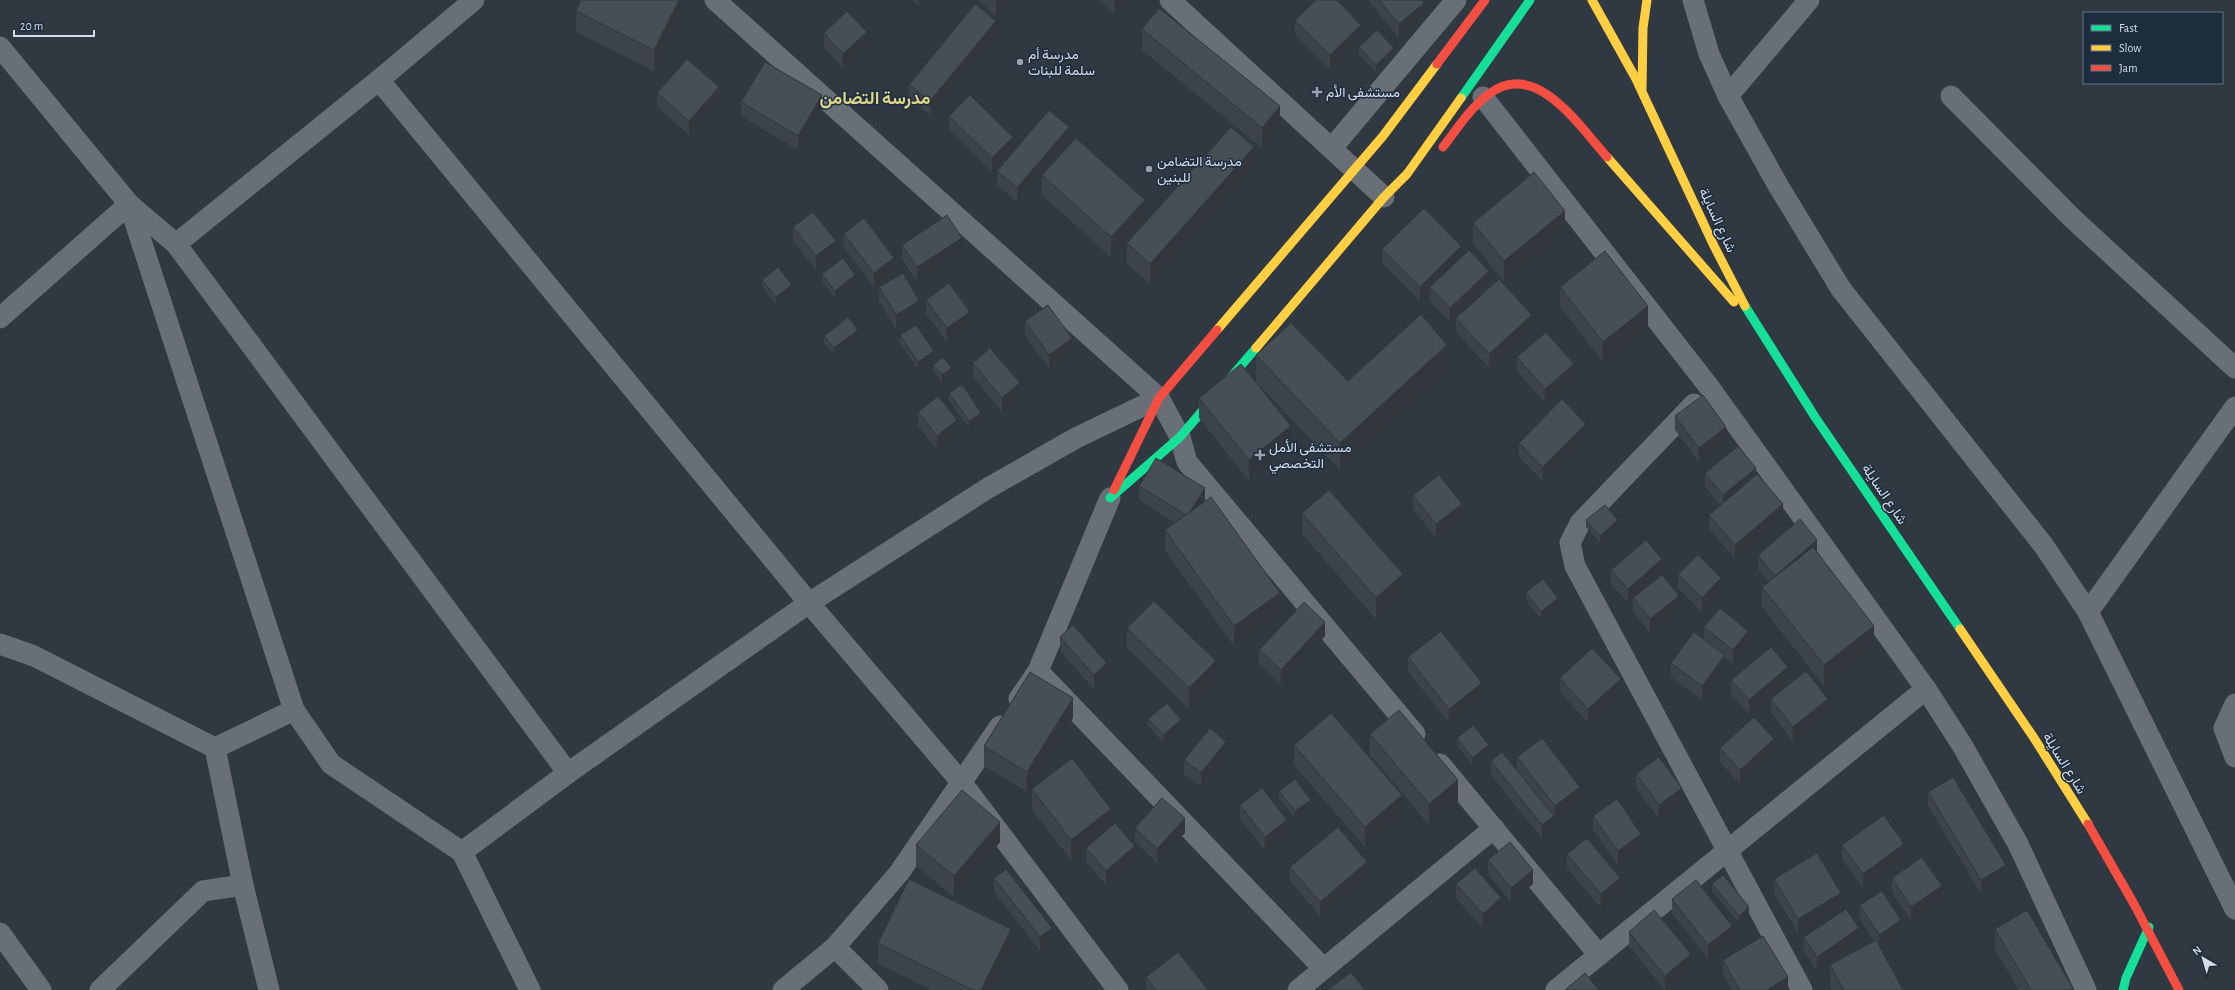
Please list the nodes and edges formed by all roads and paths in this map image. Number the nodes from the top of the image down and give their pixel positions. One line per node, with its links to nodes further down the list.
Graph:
1 (474, 0): 12 (street)
2 (715, 0): 28 (street)
3 (1170, 0): 17 (street)
4 (1456, 0): 17 (street)
5 (1484, 0): 19 (main road)
6 (1530, 0): 21 (main road)
7 (1592, 0): 13 (main road, شارع السايلة)
8 (1647, 0): 13 (main road)
9 (1693, 0): 14 (street)
10 (1809, 0): 14 (street)
11 (0, 47): 22 (street)
12 (379, 80): 23 (street); 32 (street)
13 (1642, 90): 25 (main road, شارع السايلة)
14 (1728, 96): 33 (street)
15 (1951, 96): 26 (street)
16 (1483, 97): 18 (main road); 25 (main road); 27 (street)
17 (1332, 148): 19 (street)
18 (1436, 156)
19 (1355, 169): 21 (street); 28 (main road)
20 (1407, 188): 21 (main road)
21 (1384, 197): 30 (main road)
22 (129, 204): 23 (street); 24 (street); 38 (street)
23 (176, 244): 41 (street)
24 (0, 318)
25 (1760, 333): 48 (main road, شارع السايلة)
26 (2235, 368)
27 (1710, 388): 36 (street); 45 (street)
28 (1159, 398): 30 (street); 31 (main road); 32 (street)
29 (2235, 407): 33 (street)
30 (1180, 437): 31 (main road); 43 (street)
31 (1110, 498): 35 (street)
32 (809, 604): 41 (street); 42 (street)
33 (2088, 612): 47 (street)
34 (0, 644): 39 (street)
35 (1038, 671): 42 (street); 52 (street)
36 (1926, 689): 45 (street); 63 (street)
37 (2235, 704): 40 (street)
38 (294, 710): 39 (street); 44 (street)
39 (214, 748): 46 (street)
40 (2235, 758)
41 (568, 773): 44 (street)
42 (962, 783): 50 (street); 59 (street)
43 (1494, 828): 51 (street); 52 (street)
44 (462, 852): 56 (street)
45 (1727, 852): 51 (street); 62 (street)
46 (243, 885): 54 (street); 55 (street)
47 (2235, 910)
48 (2148, 927): 64 (main road); 65 (main road, شارع السايلة)
49 (0, 933): 53 (street)
50 (835, 947): 57 (street); 58 (street)
51 (1599, 955): 61 (street)
52 (1323, 968): 60 (street)
53 (41, 990)
54 (100, 990)
55 (269, 990)
56 (530, 990)
57 (783, 990)
58 (878, 990)
59 (1118, 990)
60 (1298, 990)
61 (1556, 990)
62 (1802, 990)
63 (2086, 990)
64 (2123, 990)
65 (2179, 990)

